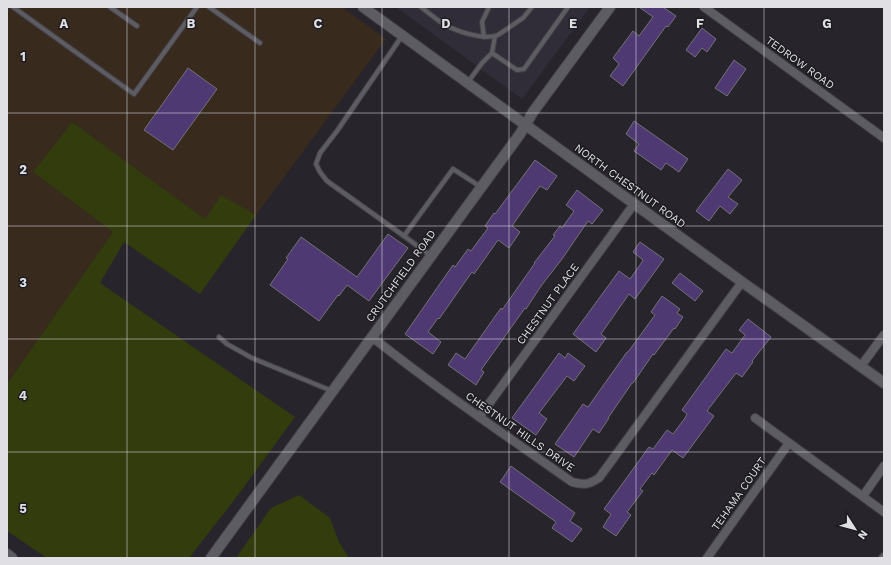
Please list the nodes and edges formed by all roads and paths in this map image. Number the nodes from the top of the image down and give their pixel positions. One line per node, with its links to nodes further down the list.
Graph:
1 (13, 7): 3 (lane)
2 (110, 7): 12 (lane)
3 (197, 7)
4 (209, 7): 16 (lane)
5 (362, 7): 13 (street, NORTH CHESTNUT ROAD)
6 (421, 7): 15 (lane)
7 (489, 7): 15 (lane)
8 (532, 7): 14 (lane)
9 (568, 7): 17 (lane)
10 (610, 7): 19 (street, CRUTCHFIELD ROAD)
11 (704, 7): 20 (street, TEDROW ROAD)
12 (137, 26)
13 (402, 36): 18 (street, NORTH CHESTNUT ROAD); 23 (lane)
14 (495, 36): 15 (lane); 17 (lane)
15 (484, 37)
16 (260, 43)
17 (492, 53): 18 (lane)
18 (467, 83): 19 (street, NORTH CHESTNUT ROAD)
19 (525, 124): 21 (street, CRUTCHFIELD ROAD); 22 (street, NORTH CHESTNUT ROAD)
20 (884, 138)
21 (481, 188): 23 (lane); 24 (street, CRUTCHFIELD ROAD)
22 (634, 204): 25 (street, NORTH CHESTNUT ROAD); 32 (street, CHESTNUT PLACE)
23 (404, 236): 24 (lane)
24 (431, 256): 28 (street, CRUTCHFIELD ROAD)
25 (742, 282): 29 (street, NORTH CHESTNUT ROAD); 32 (street, CHESTNUT HILLS DRIVE)
26 (884, 335): 29 (street)
27 (219, 337): 31 (lane)
28 (372, 337): 31 (street, CRUTCHFIELD ROAD); 32 (street, CHESTNUT HILLS DRIVE)
29 (861, 366): 30 (street, NORTH CHESTNUT ROAD)
30 (884, 383)
31 (332, 391): 40 (street, CRUTCHFIELD ROAD)
32 (479, 417)
33 (755, 418): 34 (street)
34 (789, 443): 36 (street); 41 (street, TEHAMA COURT)
35 (884, 466): 36 (street)
36 (862, 496): 37 (street)
37 (884, 512)
38 (7, 554): 39 (street)
39 (12, 558)
40 (211, 558)
41 (707, 558)

